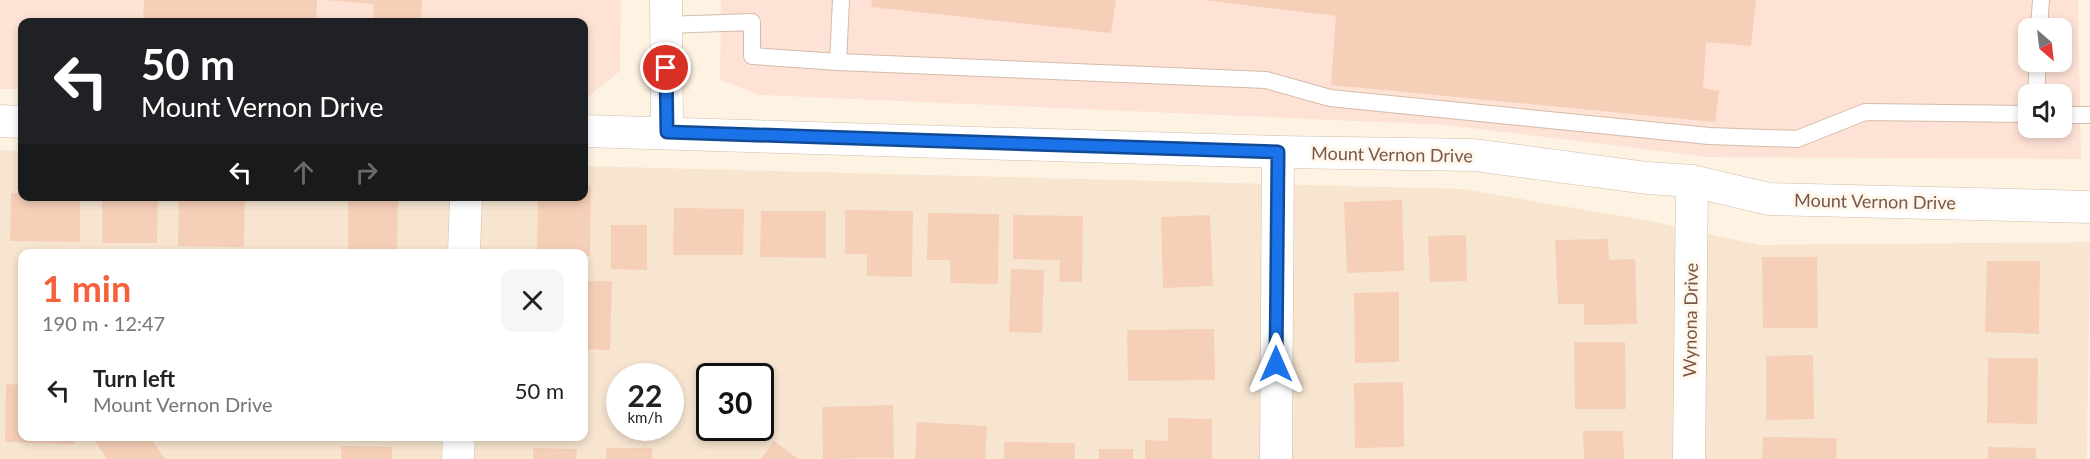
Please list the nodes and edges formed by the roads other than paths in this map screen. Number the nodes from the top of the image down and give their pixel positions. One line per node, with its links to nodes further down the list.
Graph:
1 (841, 0): 5 (lane)
2 (2041, 0): 4 (lane)
3 (665, 12): 5 (lane); 12 (street)
4 (2040, 18)
5 (838, 62): 6 (lane)
6 (2018, 114)
7 (2072, 115): 8 (lane)
8 (2090, 115)
9 (0, 122): 10 (street)
10 (18, 122)
11 (588, 131): 12 (street, Mount Vernon Drive)
12 (667, 132): 13 (street, Mount Vernon Drive)
13 (1278, 152): 14 (street, Mount Vernon Drive); 20 (street)
14 (1692, 181): 16 (street, Mount Vernon Drive); 21 (street, Wynona Drive)
15 (466, 201): 17 (street)
16 (2090, 207)
17 (464, 249)
18 (459, 441): 19 (street)
19 (458, 459)
20 (1276, 459)
21 (1689, 459)

